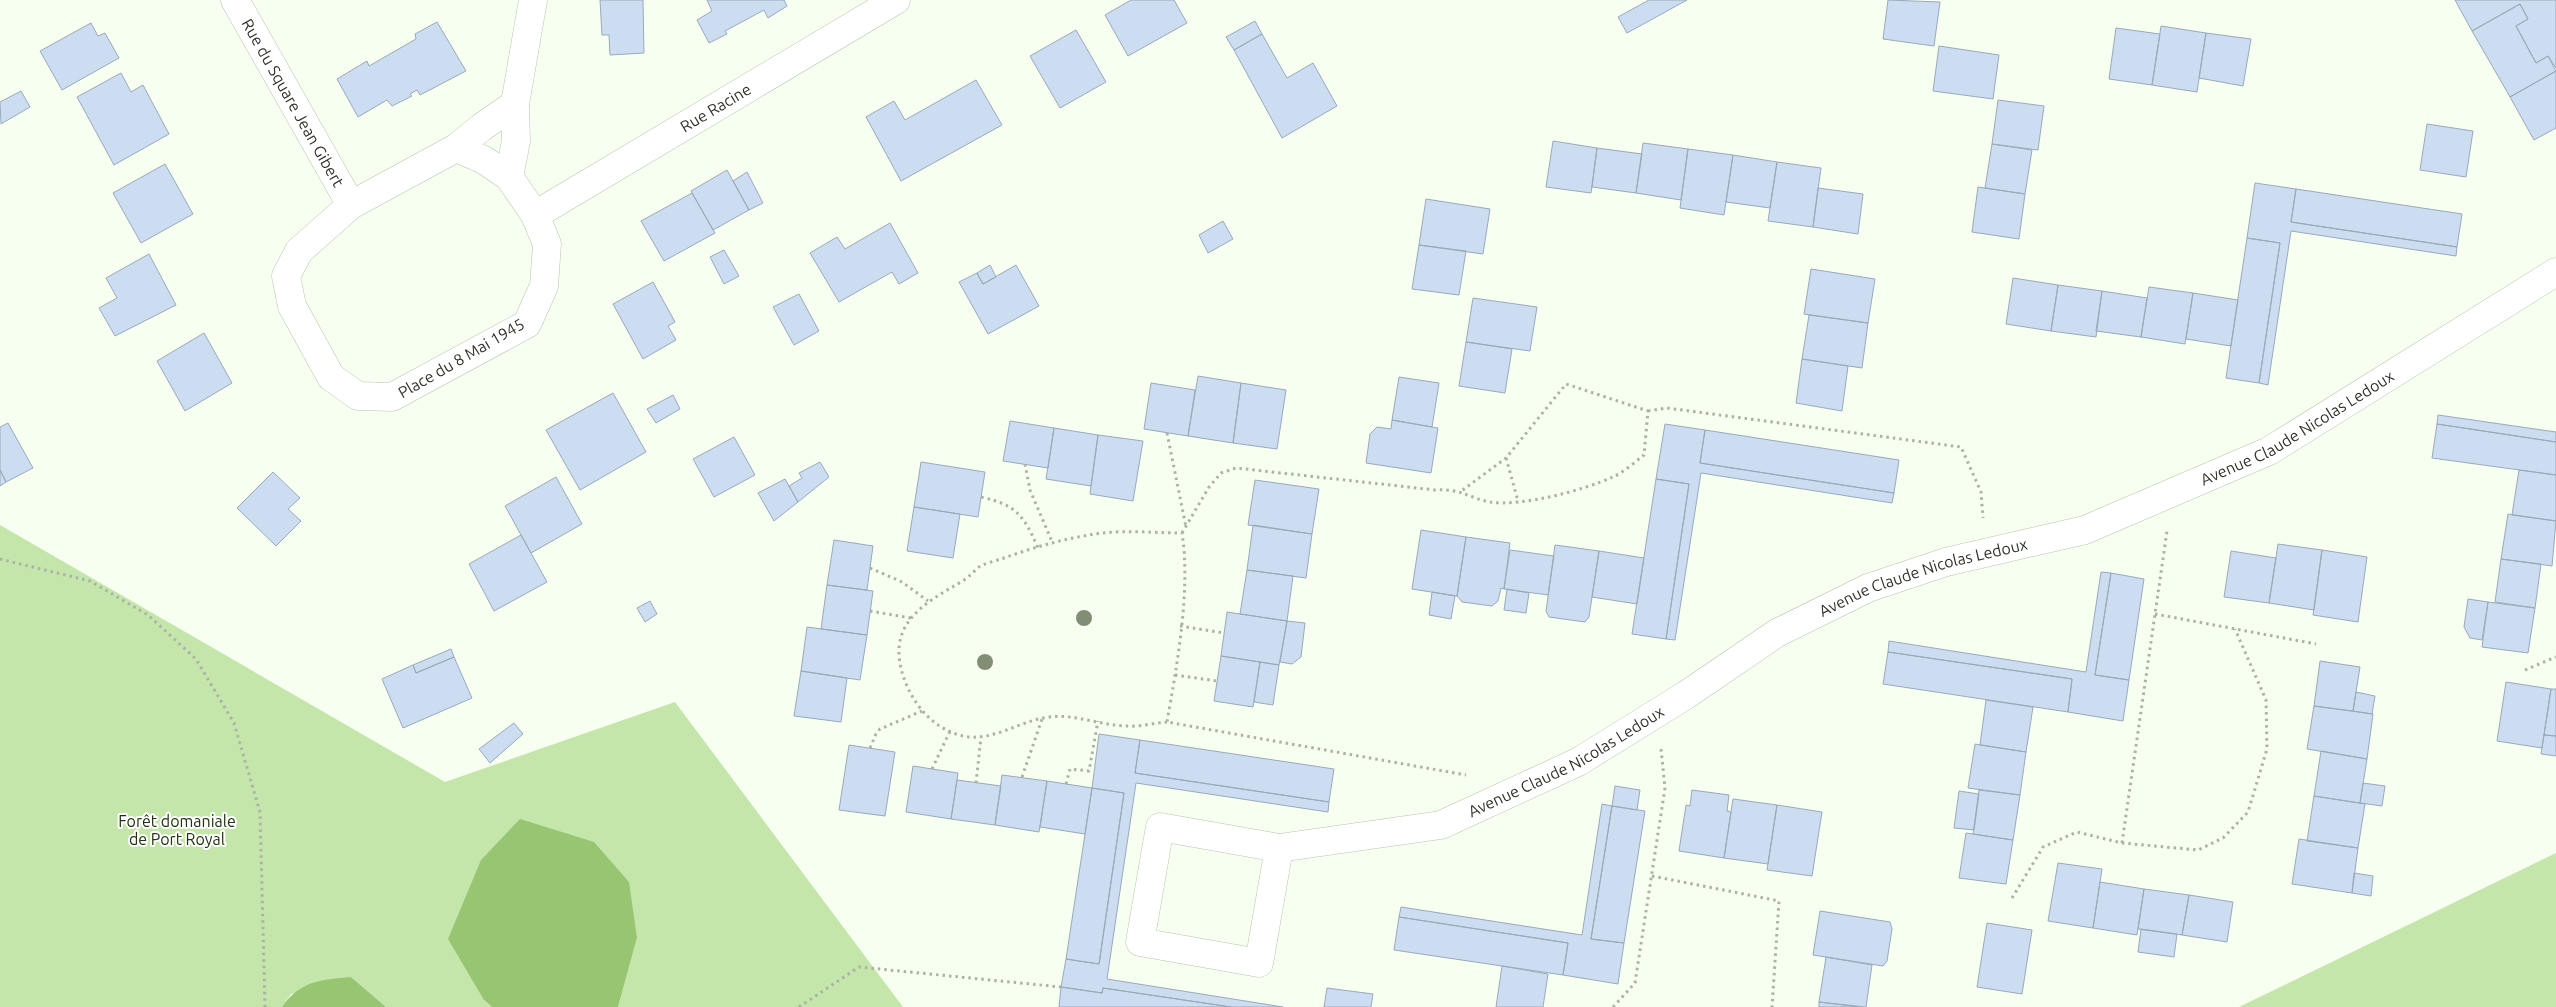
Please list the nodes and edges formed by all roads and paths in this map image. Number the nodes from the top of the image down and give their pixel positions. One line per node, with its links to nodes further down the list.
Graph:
1 (235, 0): 7 (street, Rue du Square Jean Gibert)
2 (533, 0): 4 (street)
3 (896, 0): 8 (street, Rue Racine)
4 (515, 104): 5 (street); 6 (street)
5 (456, 148): 6 (street, Place du 8 Mai 1945); 7 (street, Place du 8 Mai 1945)
6 (509, 177): 8 (street, Place du 8 Mai 1945)
7 (351, 206): 8 (street, Place du 8 Mai 1945)
8 (535, 215)
9 (2556, 272): 15 (street, Avenue Claude Nicolas Ledoux)
10 (1648, 411): 12 (path); 17 (path); 22 (path)
11 (1167, 433): 18 (path)
12 (1506, 458): 14 (path); 17 (path)
13 (1025, 464): 20 (path)
14 (1460, 492): 17 (path); 18 (path)
15 (2172, 493): 22 (street, Avenue Claude Nicolas Ledoux); 27 (path)
16 (981, 496): 21 (path)
17 (1518, 501)
18 (1186, 528): 19 (path)
19 (1182, 533): 20 (path); 29 (path)
20 (1053, 544): 21 (path)
21 (1038, 548): 25 (path)
22 (1986, 553): 38 (street, Avenue Claude Nicolas Ledoux)
23 (0, 559): 55 (path)
24 (870, 568): 25 (path)
25 (928, 601): 28 (path)
26 (870, 611): 28 (path)
27 (2155, 614): 30 (path); 50 (path)
28 (911, 618): 37 (path)
29 (1180, 626): 31 (path); 35 (path)
30 (2235, 629): 32 (path); 50 (path)
31 (1224, 634)
32 (2316, 644)
33 (2556, 657): 34 (path)
34 (2525, 670)
35 (1175, 675): 36 (path); 41 (path)
36 (1217, 681)
37 (922, 711): 42 (path); 44 (path)
38 (1657, 713): 51 (street, Avenue Claude Nicolas Ledoux); 52 (path)
39 (1042, 718): 40 (path); 43 (path); 47 (path)
40 (1098, 721): 41 (path); 49 (path)
41 (1167, 722): 46 (path)
42 (950, 731): 43 (path); 45 (path)
43 (981, 737): 48 (path)
44 (870, 748)
45 (932, 769)
46 (1468, 776)
47 (1022, 778)
48 (976, 782)
49 (1066, 784)
50 (2122, 843): 53 (path)
51 (1279, 848): 51 (street, Avenue Claude Nicolas Ledoux)
52 (1652, 876): 57 (path); 58 (path)
53 (2012, 898)
54 (1062, 987): 56 (path)
55 (265, 1007)
56 (799, 1007)
57 (1613, 1007)
58 (1772, 1007)

